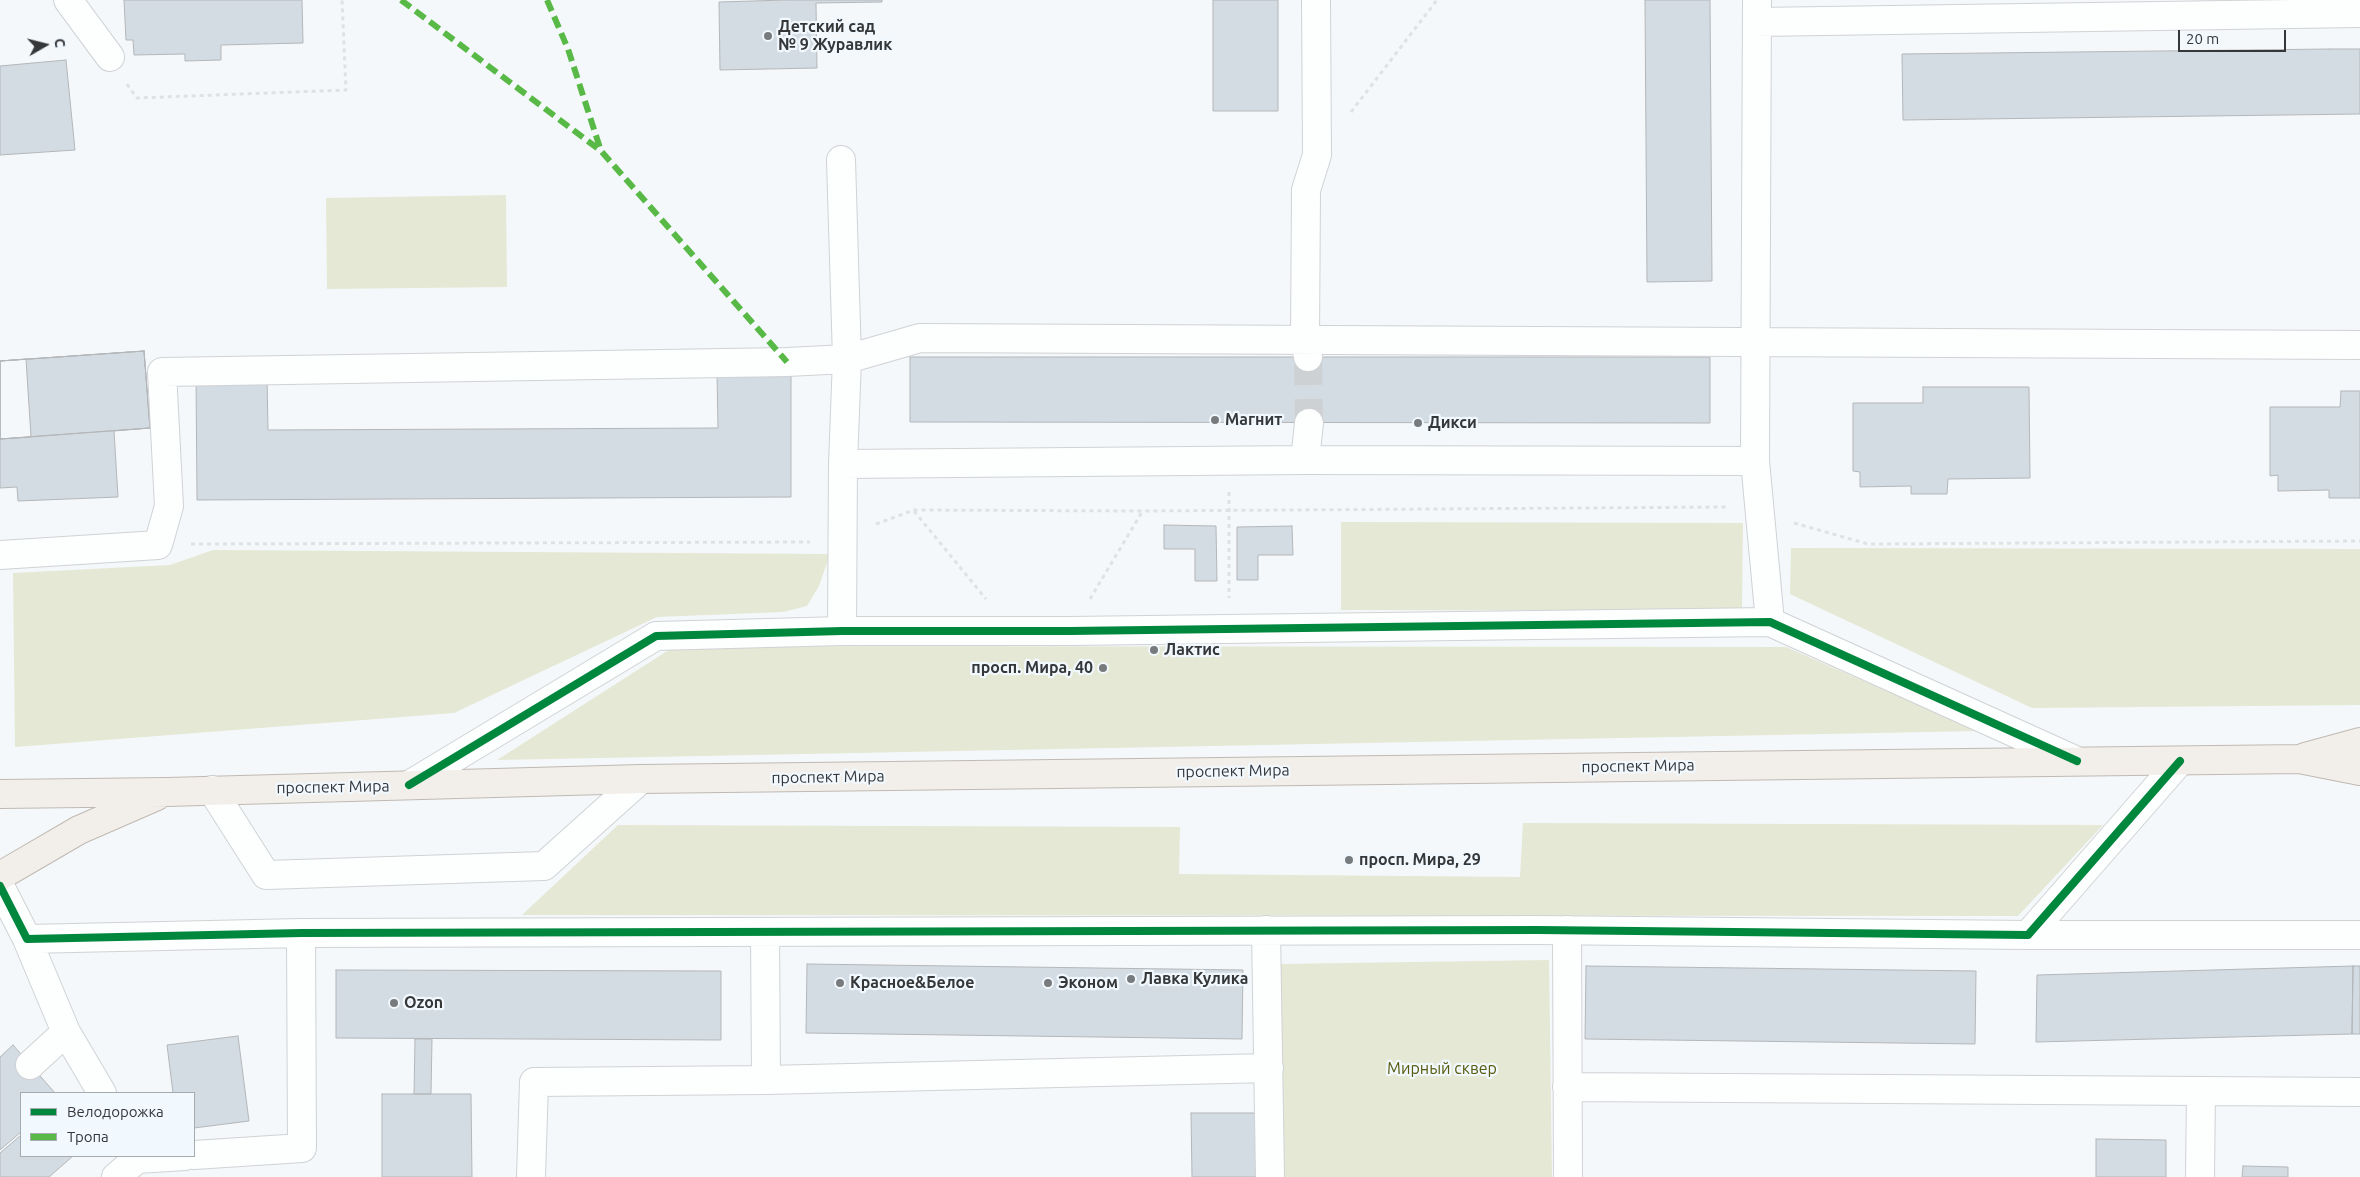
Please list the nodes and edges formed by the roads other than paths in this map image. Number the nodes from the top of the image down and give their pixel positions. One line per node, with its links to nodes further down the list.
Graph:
1 (68, 0): 5 (street)
2 (1316, 0): 9 (street)
3 (1757, 11): 4 (street); 7 (street)
4 (2360, 13)
5 (110, 58)
6 (841, 160): 10 (street)
7 (1755, 340): 8 (street); 9 (street); 13 (street)
8 (2360, 345)
9 (1307, 348): 10 (street)
10 (847, 360): 14 (street); 15 (street)
11 (1309, 422): 12 (street)
12 (1305, 460): 13 (street); 14 (street)
13 (1755, 461): 16 (street)
14 (843, 464): 17 (street)
15 (0, 555)
16 (1770, 622): 17 (street); 20 (street)
17 (842, 631): 24 (street)
18 (2360, 742): 19 (main road, проспект Мира)
19 (2299, 759): 21 (main road, проспект Мира); 22 (main road, проспект Мира)
20 (2077, 761): 21 (main road, проспект Мира); 23 (main road, проспект Мира)
21 (2180, 761): 34 (street)
22 (2360, 770)
23 (641, 779): 24 (main road, проспект Мира); 25 (street)
24 (409, 785): 25 (main road, проспект Мира)
25 (212, 790): 26 (main road, проспект Мира)
26 (167, 792): 27 (main road, проспект Мира); 28 (main road, проспект Мира)
27 (0, 794)
28 (0, 876)
29 (0, 886): 36 (street)
30 (1266, 930): 31 (street); 32 (street); 39 (street)
31 (1567, 930): 34 (street); 41 (street)
32 (765, 932): 33 (street); 40 (street)
33 (301, 933): 36 (street); 45 (street)
34 (2028, 935): 35 (street)
35 (2360, 935)
36 (27, 940): 37 (street)
37 (66, 1032): 38 (street); 42 (street)
38 (30, 1065)
39 (1269, 1068): 40 (street); 49 (street)
40 (766, 1080): 48 (street)
41 (1567, 1087): 43 (street); 50 (street)
42 (101, 1092)
43 (2201, 1092): 44 (street); 51 (street)
44 (2360, 1092)
45 (195, 1155)
46 (136, 1157): 47 (street)
47 (116, 1177)
48 (531, 1177)
49 (1270, 1177)
50 (1568, 1177)
51 (2200, 1177)

